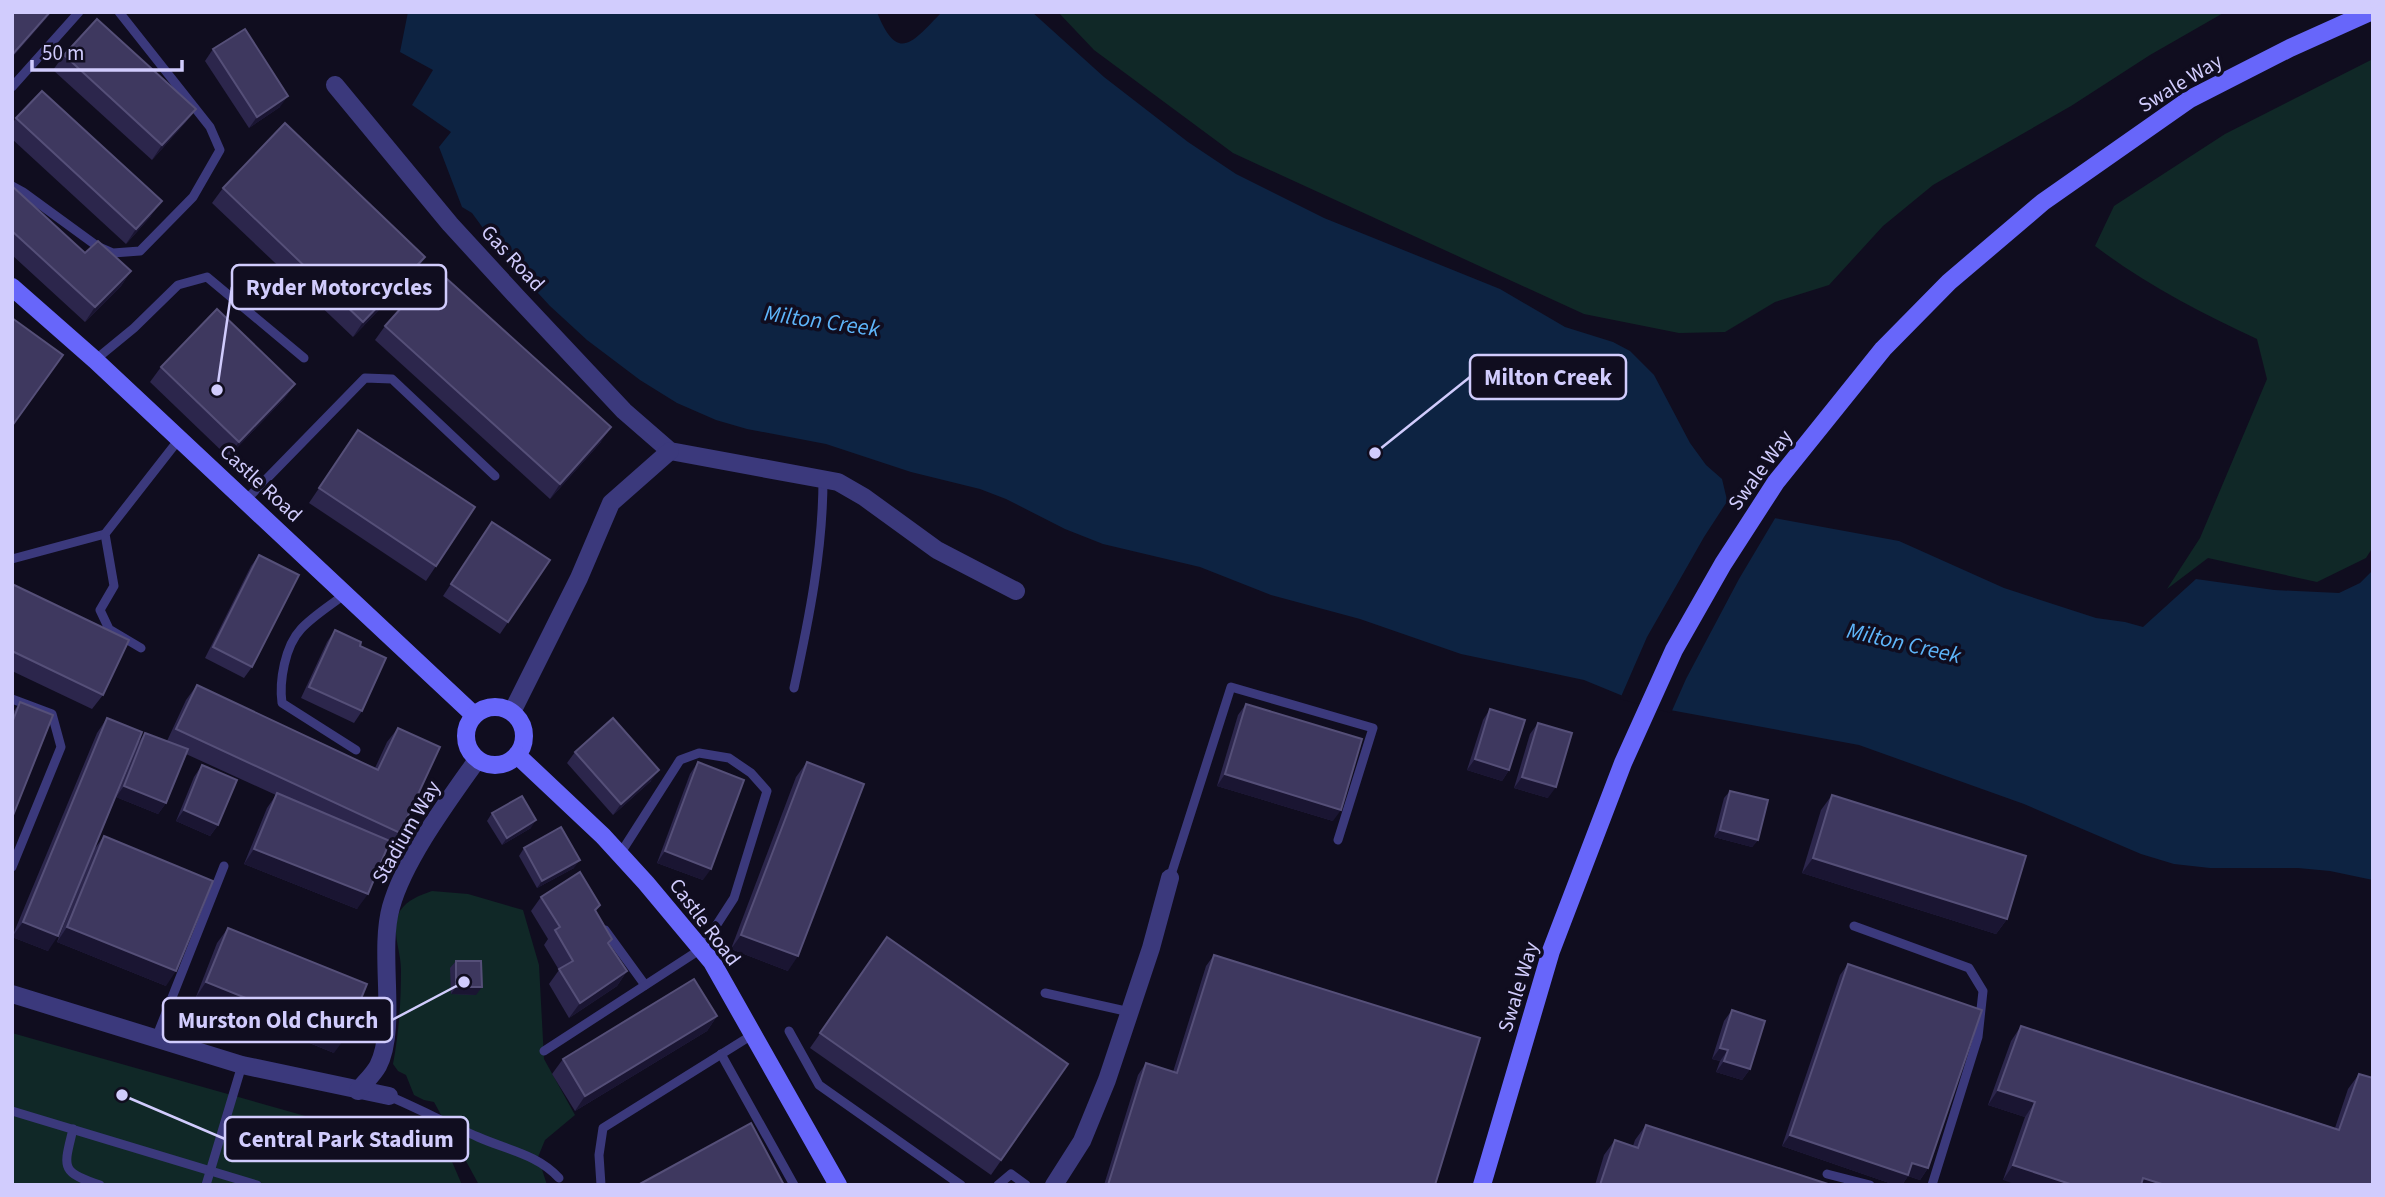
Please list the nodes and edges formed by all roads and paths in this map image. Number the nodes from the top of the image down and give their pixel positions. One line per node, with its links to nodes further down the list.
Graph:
1 (79, 12): 5 (lane)
2 (119, 12): 6 (lane)
3 (2370, 12): 62 (main road, Swale Way)
4 (335, 85): 11 (street, Gas Road)
5 (12, 87)
6 (12, 187)
7 (12, 287): 9 (main road, Castle Road)
8 (304, 358): 9 (lane)
9 (95, 360): 10 (main road, Castle Road)
10 (180, 438): 14 (main road, Castle Road); 15 (lane)
11 (670, 451): 13 (street); 22 (street)
12 (495, 476): 14 (lane)
13 (823, 480): 17 (street); 20 (lane)
14 (246, 500): 18 (main road, Castle Road)
15 (105, 534): 16 (lane); 19 (lane)
16 (12, 559)
17 (1016, 591)
18 (345, 594): 23 (main road, Castle Road); 24 (lane)
19 (141, 648)
20 (794, 688)
21 (12, 699): 30 (lane)
22 (512, 712): 23 (main road); 25 (main road)
23 (474, 715): 26 (main road)
24 (356, 750)
25 (517, 755): 26 (main road); 28 (main road, Castle Road)
26 (477, 760): 45 (street, Stadium Way)
27 (1338, 840): 31 (lane)
28 (620, 854): 34 (main road, Castle Road); 34 (lane)
29 (224, 866): 41 (lane)
30 (12, 867)
31 (1170, 878): 38 (street)
32 (598, 920): 35 (lane)
33 (1854, 926): 64 (lane)
34 (701, 949): 35 (lane); 40 (main road, Castle Road)
35 (645, 985): 42 (lane)
36 (1045, 993): 38 (lane)
37 (12, 994): 41 (street)
38 (1130, 1012): 61 (street)
39 (789, 1031): 58 (lane)
40 (752, 1035): 43 (lane); 57 (main road, Castle Road)
41 (156, 1038): 44 (street)
42 (544, 1051)
43 (721, 1054): 55 (lane); 56 (lane)
44 (242, 1065): 45 (street); 49 (lane)
45 (358, 1091): 46 (street)
46 (389, 1096): 51 (lane)
47 (12, 1111): 48 (lane)
48 (73, 1129): 49 (lane); 52 (lane)
49 (210, 1171): 53 (lane); 54 (lane)
50 (1828, 1174): 63 (lane)
51 (559, 1178)
52 (100, 1185)
53 (206, 1185)
54 (257, 1185)
55 (601, 1185)
56 (794, 1185)
57 (838, 1185)
58 (961, 1185)
59 (998, 1185): 60 (lane)
60 (1026, 1185)
61 (1054, 1185)
62 (1482, 1185)
63 (1870, 1185)
64 (1932, 1185)

